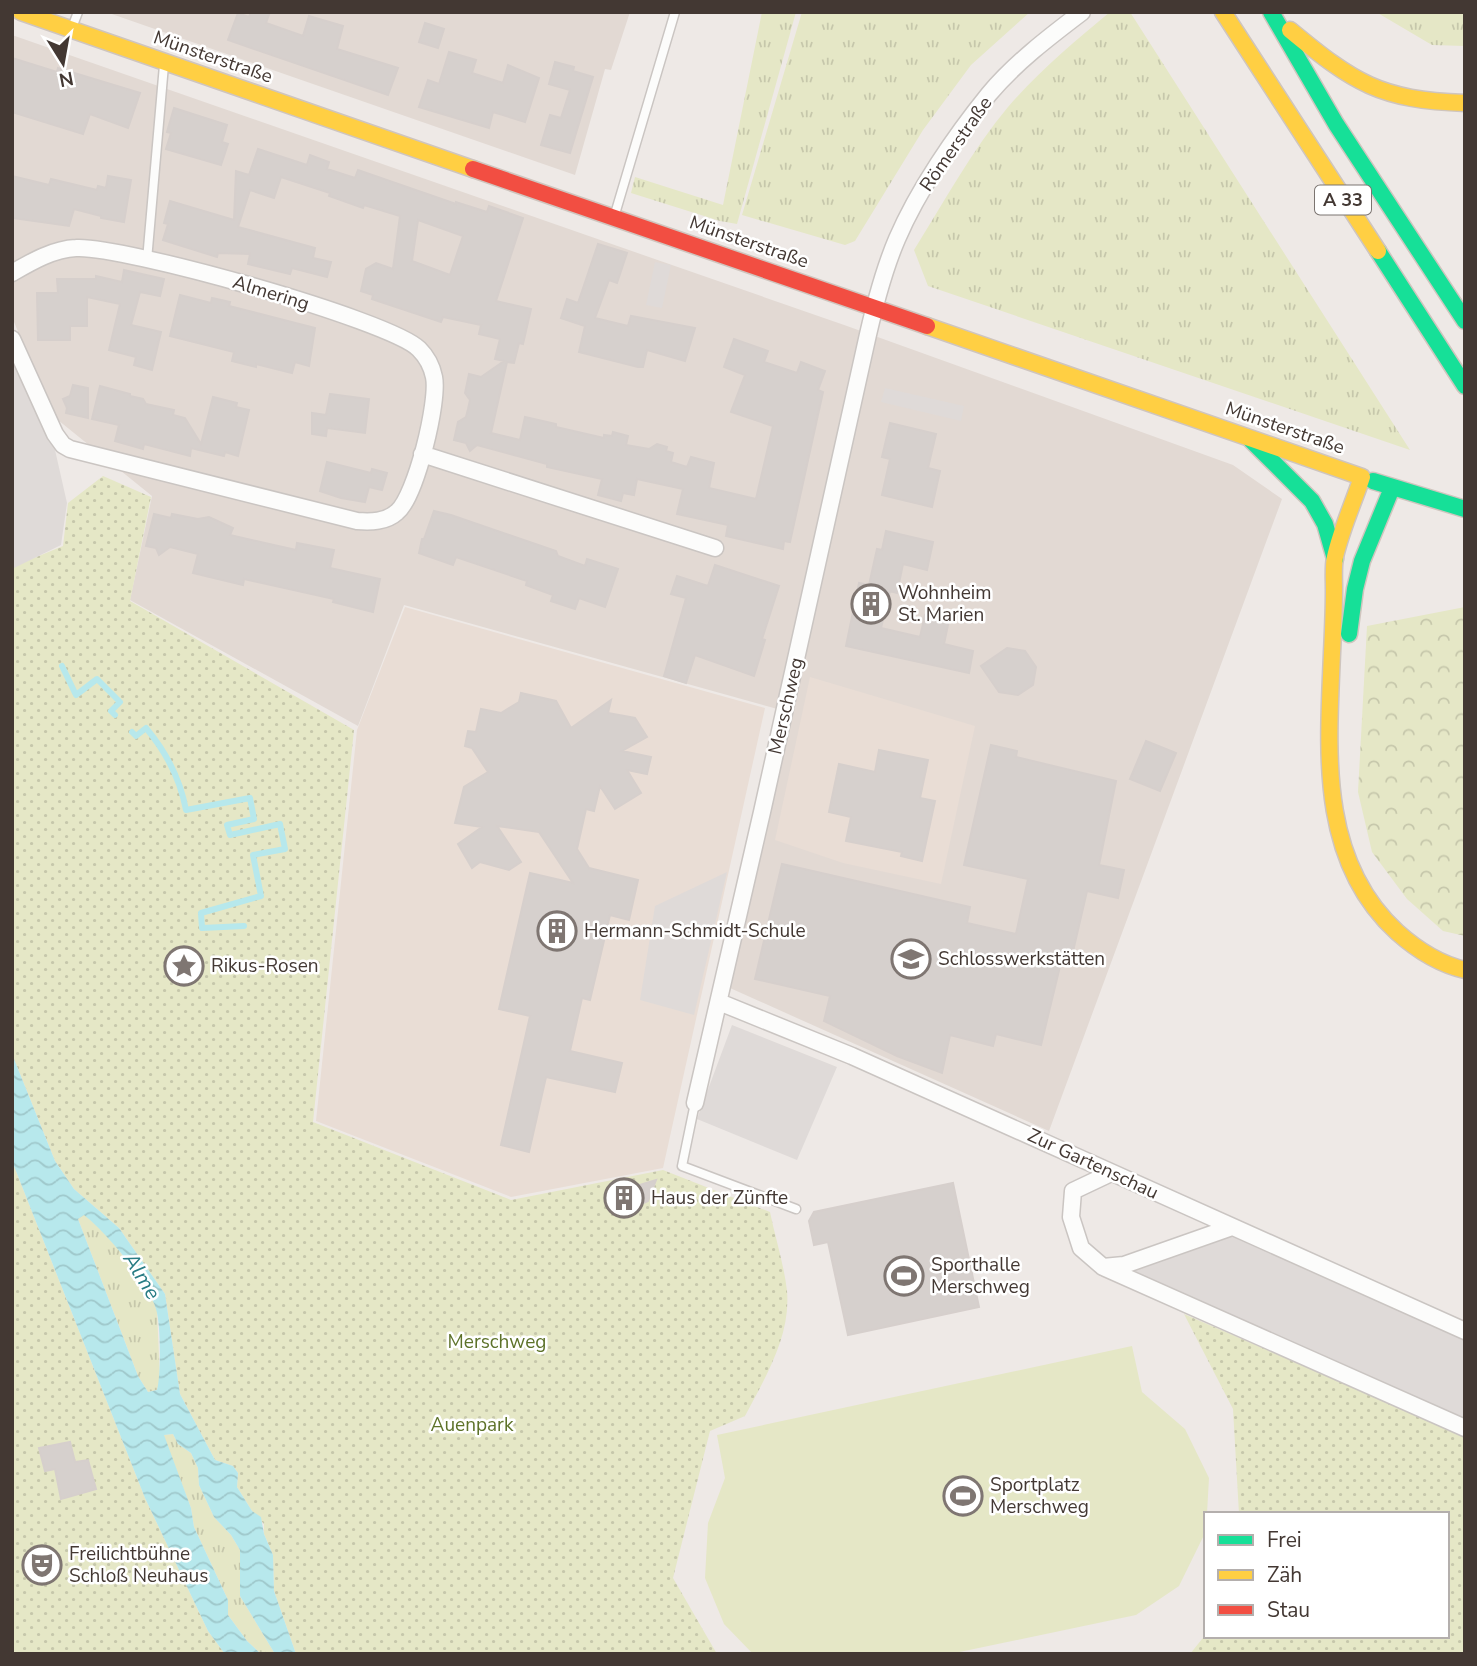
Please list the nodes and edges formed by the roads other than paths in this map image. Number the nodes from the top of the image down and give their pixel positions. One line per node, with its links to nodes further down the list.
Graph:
1 (21, 12): 7 (main road, Münsterstraße)
2 (78, 12): 7 (lane)
3 (675, 12): 10 (lane)
4 (1082, 12): 13 (street, Römerstraße)
5 (1223, 12): 16 (main road, A 33)
6 (1272, 15): 9 (main road); 14 (main road, A 33)
7 (71, 31): 8 (main road, Münsterstraße)
8 (164, 62): 10 (main road, Münsterstraße); 11 (lane)
9 (1465, 103)
10 (614, 217): 13 (main road, Münsterstraße)
11 (147, 260): 12 (street, Almering); 18 (street, Almering)
12 (12, 273)
13 (874, 308): 17 (main road, Münsterstraße); 26 (street, Merschweg)
14 (1465, 321)
15 (12, 339): 18 (street, Almering)
16 (1465, 386)
17 (1251, 440): 19 (main road, Münsterstraße); 23 (main road)
18 (422, 454): 22 (street)
19 (1362, 477): 20 (main road, Münsterstraße); 23 (main road)
20 (1392, 488): 21 (main road, Münsterstraße); 24 (main road)
21 (1465, 509)
22 (715, 548)
23 (1335, 559): 25 (main road)
24 (1465, 961)
25 (1465, 970)
26 (719, 1002): 27 (street, Merschweg); 28 (street, Zur Gartenschau)
27 (695, 1103): 29 (lane)
28 (1111, 1173): 30 (street, Zur Gartenschau); 31 (street)
29 (796, 1209)
30 (1231, 1227): 31 (street); 32 (street, Zur Gartenschau)
31 (1102, 1267): 33 (street)
32 (1465, 1331)
33 (1465, 1428)

